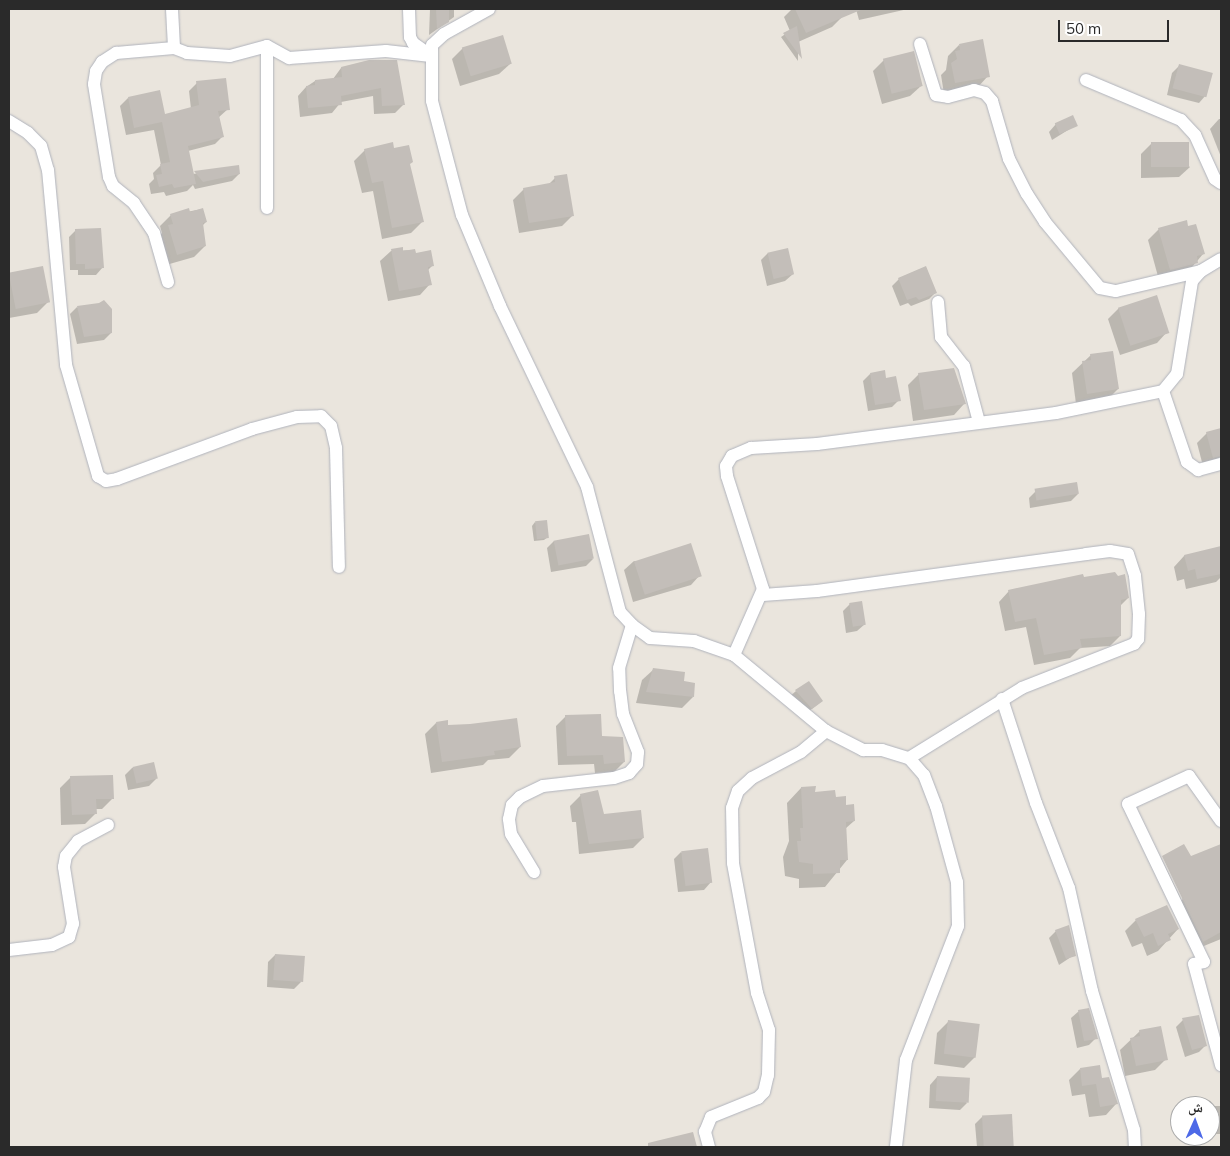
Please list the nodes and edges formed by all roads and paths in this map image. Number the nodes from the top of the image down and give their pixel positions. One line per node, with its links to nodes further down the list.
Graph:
1 (172, 9): 6 (street)
2 (409, 9): 7 (street)
3 (488, 9): 7 (street)
4 (920, 44): 13 (street)
5 (267, 46): 6 (street); 7 (street); 11 (street)
6 (174, 48): 14 (street)
7 (431, 56): 21 (street)
8 (1086, 80): 10 (street)
9 (9, 121): 19 (street)
10 (1221, 183)
11 (267, 208)
12 (1221, 259): 13 (street)
13 (1201, 271): 16 (street)
14 (168, 282)
15 (938, 302): 17 (street)
16 (1163, 391): 17 (street); 18 (street)
17 (979, 422): 20 (street)
18 (1221, 464)
19 (339, 567)
20 (763, 595): 22 (street); 23 (street)
21 (632, 625): 22 (street); 28 (street)
22 (734, 655): 24 (street)
23 (1002, 700): 25 (street); 33 (street)
24 (826, 731): 25 (street); 31 (street)
25 (909, 758): 32 (street)
26 (1221, 821): 30 (street)
27 (108, 825): 29 (street)
28 (534, 872)
29 (9, 950)
30 (1221, 1065)
31 (710, 1147)
32 (896, 1147)
33 (1135, 1147)

